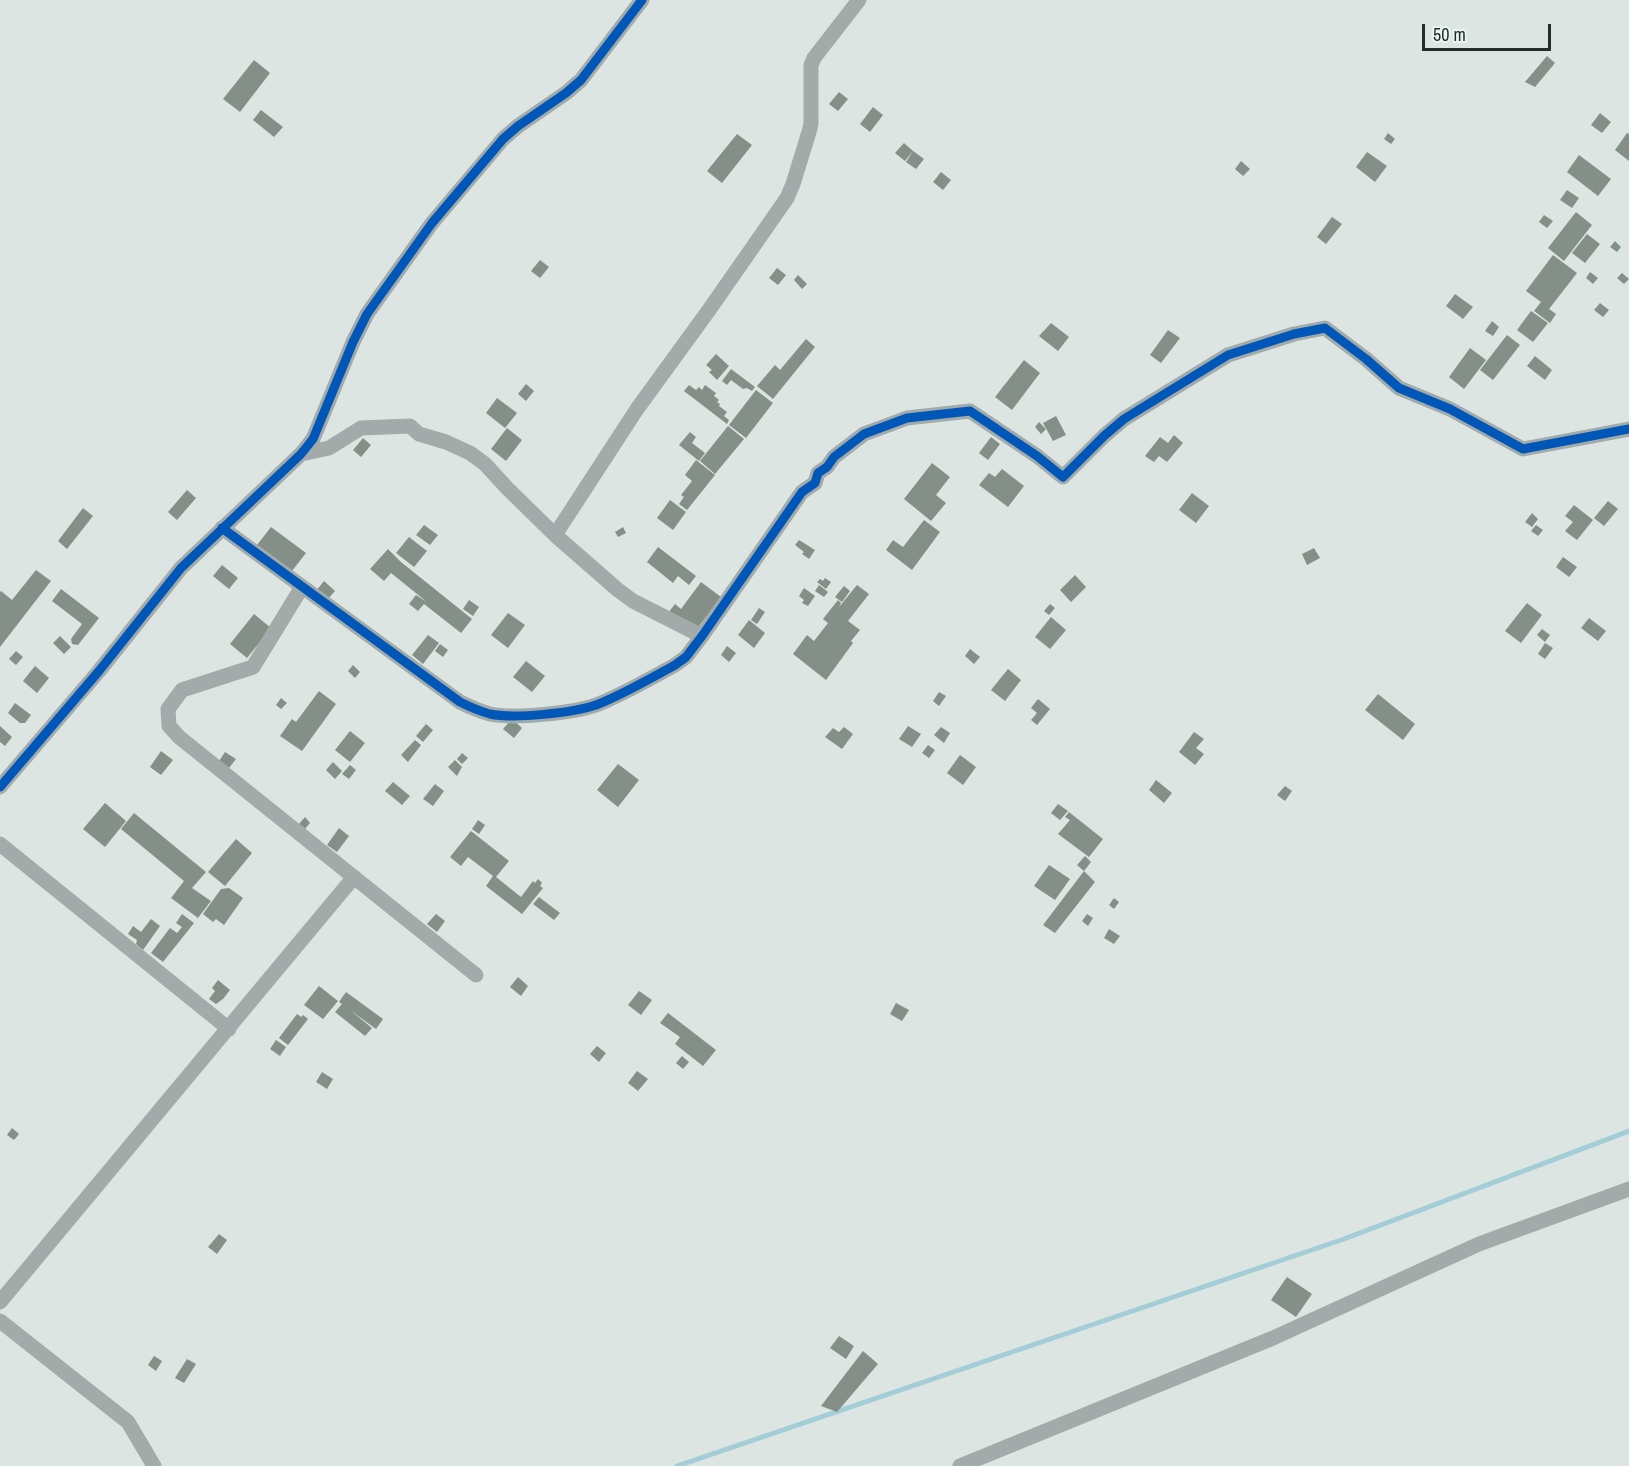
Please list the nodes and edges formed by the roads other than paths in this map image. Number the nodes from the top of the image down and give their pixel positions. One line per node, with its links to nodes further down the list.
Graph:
1 (642, 0): 4 (street)
2 (859, 0): 6 (street)
3 (1629, 429): 8 (street)
4 (301, 454): 5 (street); 6 (street)
5 (222, 528): 7 (street); 9 (street)
6 (555, 535): 8 (street)
7 (302, 587): 8 (street); 11 (street)
8 (702, 636)
9 (0, 787)
10 (0, 844): 13 (street)
11 (354, 877): 12 (street); 13 (street)
12 (476, 975)
13 (229, 1029): 15 (street)
14 (1629, 1188): 18 (street)
15 (0, 1302)
16 (0, 1321): 17 (street)
17 (154, 1466)
18 (960, 1466)

